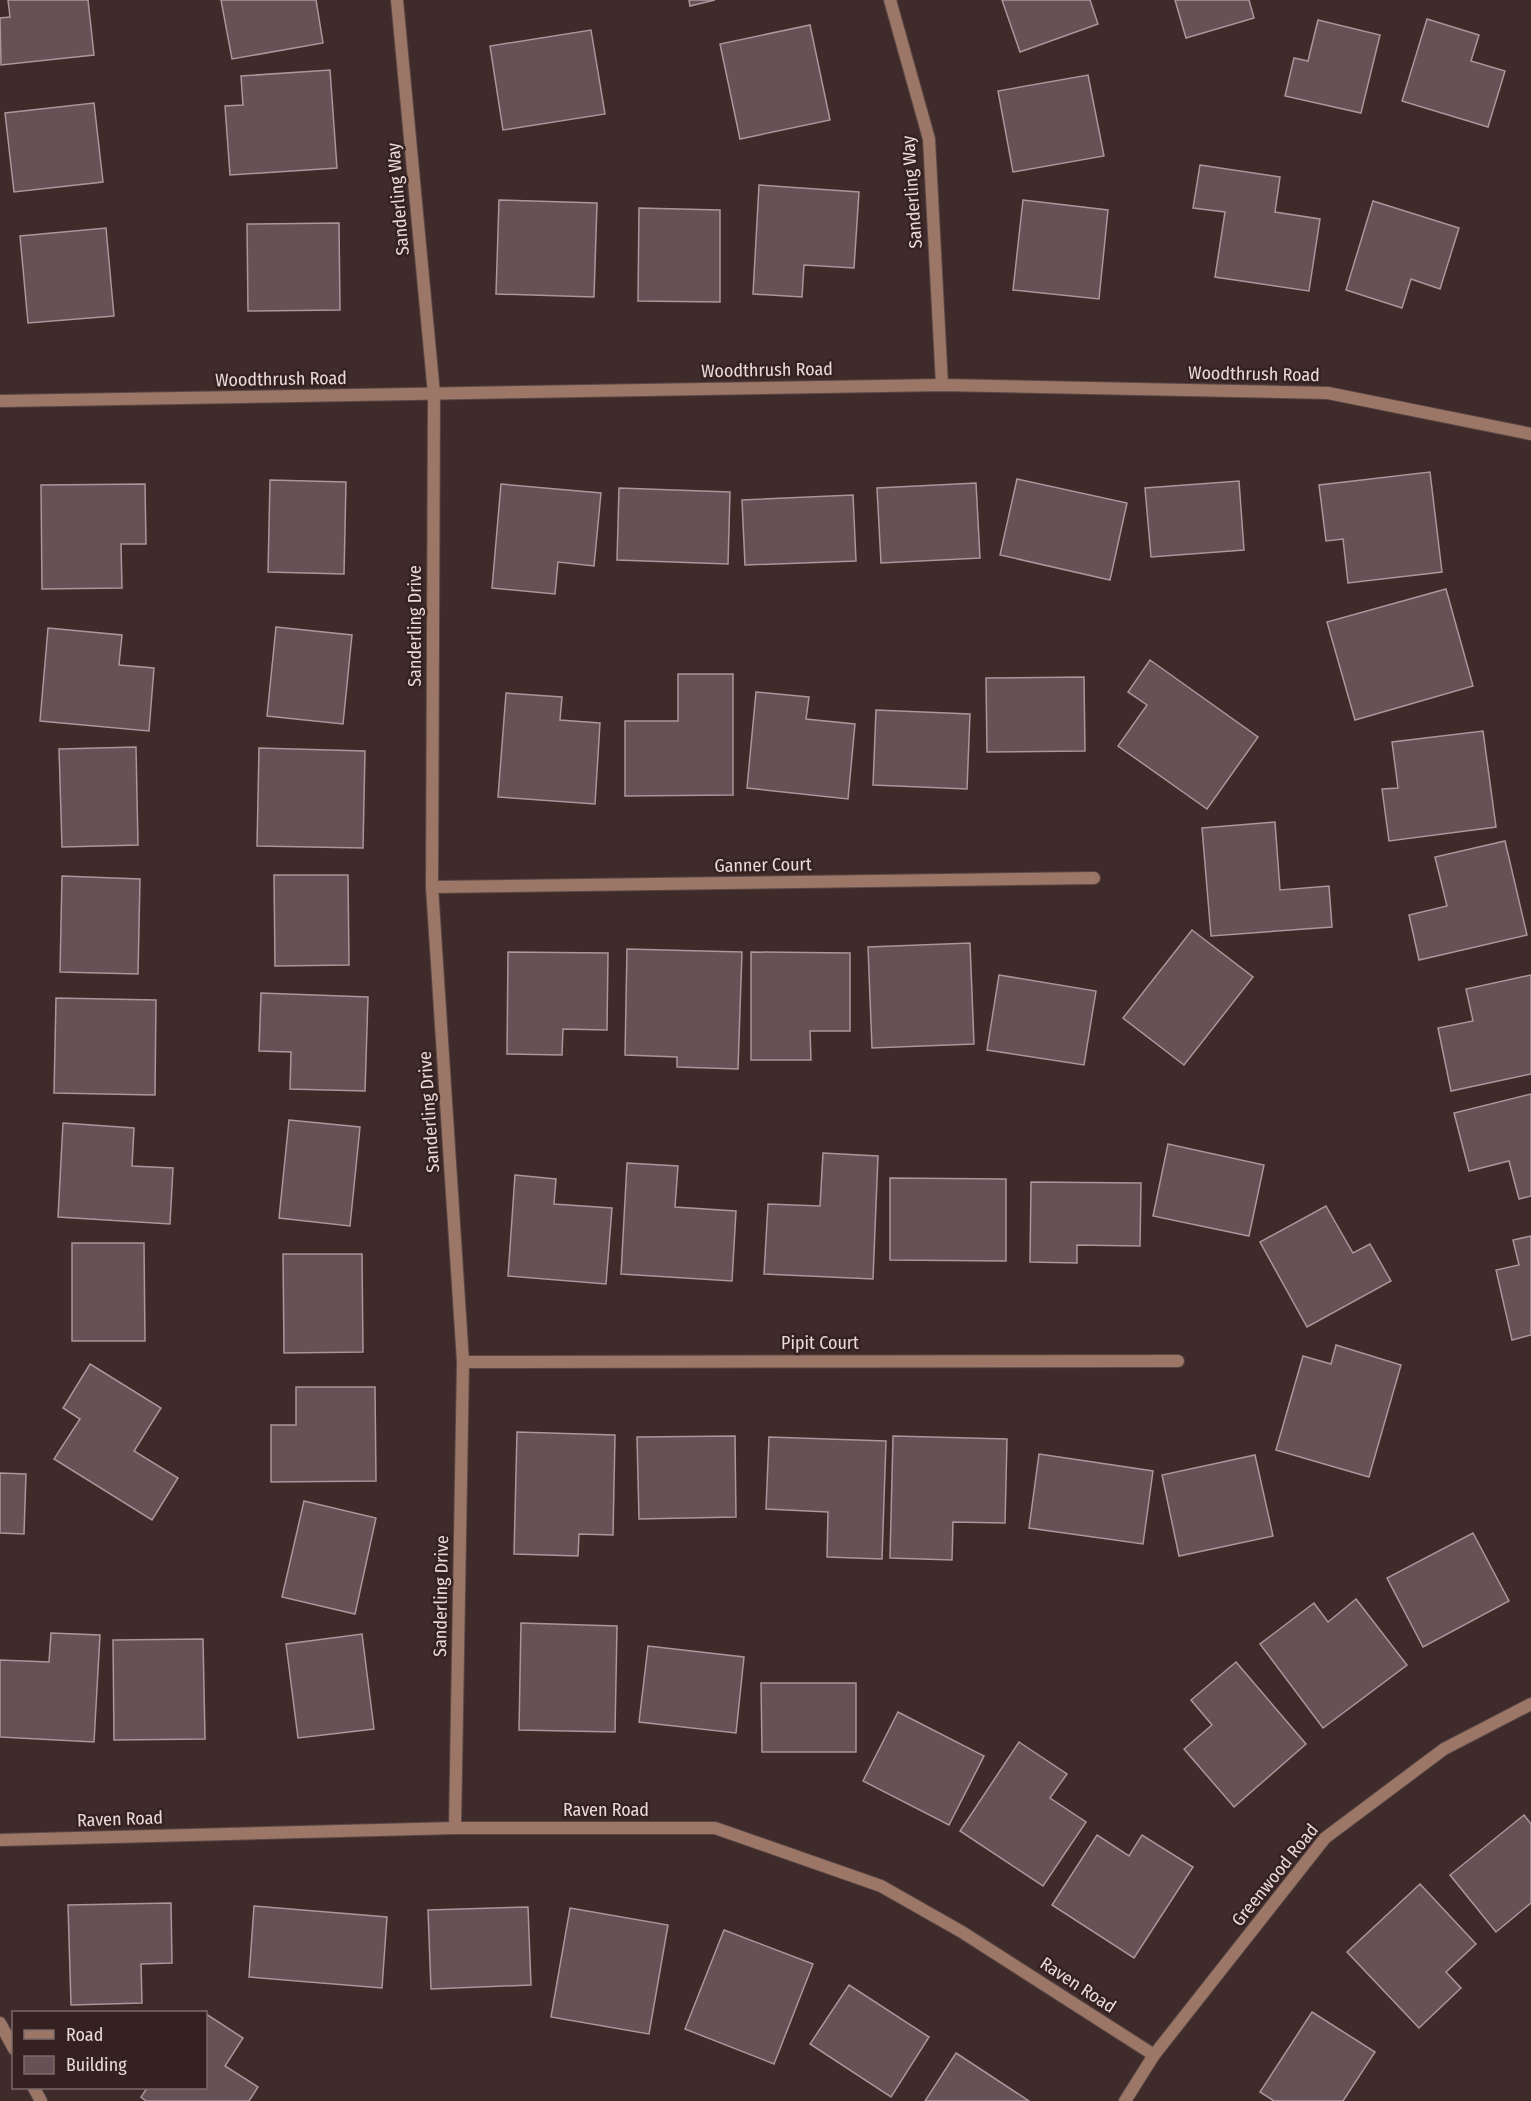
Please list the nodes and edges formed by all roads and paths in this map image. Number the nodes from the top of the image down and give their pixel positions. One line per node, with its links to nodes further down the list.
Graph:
1 (397, 0): 4 (street, Sanderling Way)
2 (890, 0): 3 (street, Sanderling Way)
3 (942, 385): 4 (street, Woodthrush Road); 6 (street, Woodthrush Road)
4 (434, 394): 5 (street, Woodthrush Road); 8 (street, Sanderling Drive)
5 (0, 401)
6 (1531, 435)
7 (1094, 878): 8 (street, Ganner Court)
8 (432, 887): 10 (street, Sanderling Drive)
9 (1178, 1361): 10 (street, Pipit Court)
10 (463, 1362): 12 (street, Sanderling Drive)
11 (1531, 1704): 16 (street, Greenwood Road)
12 (455, 1828): 13 (street, Raven Road); 16 (street, Raven Road)
13 (0, 1840)
14 (0, 2023): 15 (street)
15 (12, 2045)
16 (1154, 2055): 17 (street, Greenwood Road)
17 (1125, 2101)

